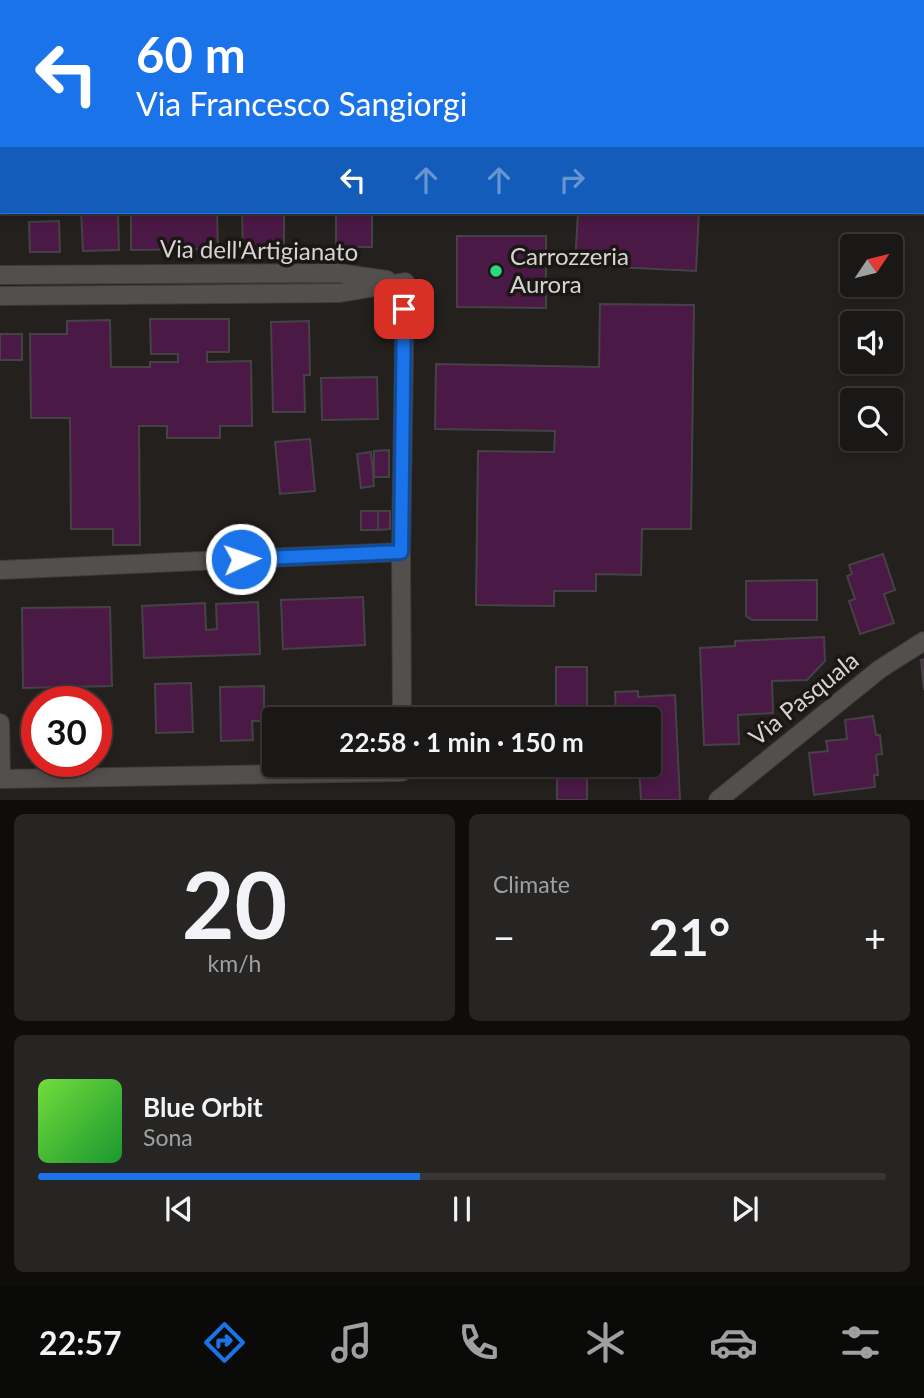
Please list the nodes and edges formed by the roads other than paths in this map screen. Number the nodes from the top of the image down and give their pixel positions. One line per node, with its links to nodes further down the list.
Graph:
1 (0, 275): 2 (street, Via dell'Artigianato)
2 (405, 282): 3 (street, Via dell'Artigianato); 4 (street)
3 (0, 296)
4 (401, 552): 5 (street); 7 (street)
5 (0, 570)
6 (924, 641): 10 (street, Via Pasquala)
7 (402, 707)
8 (0, 723): 9 (street)
9 (262, 774)
10 (718, 800)

